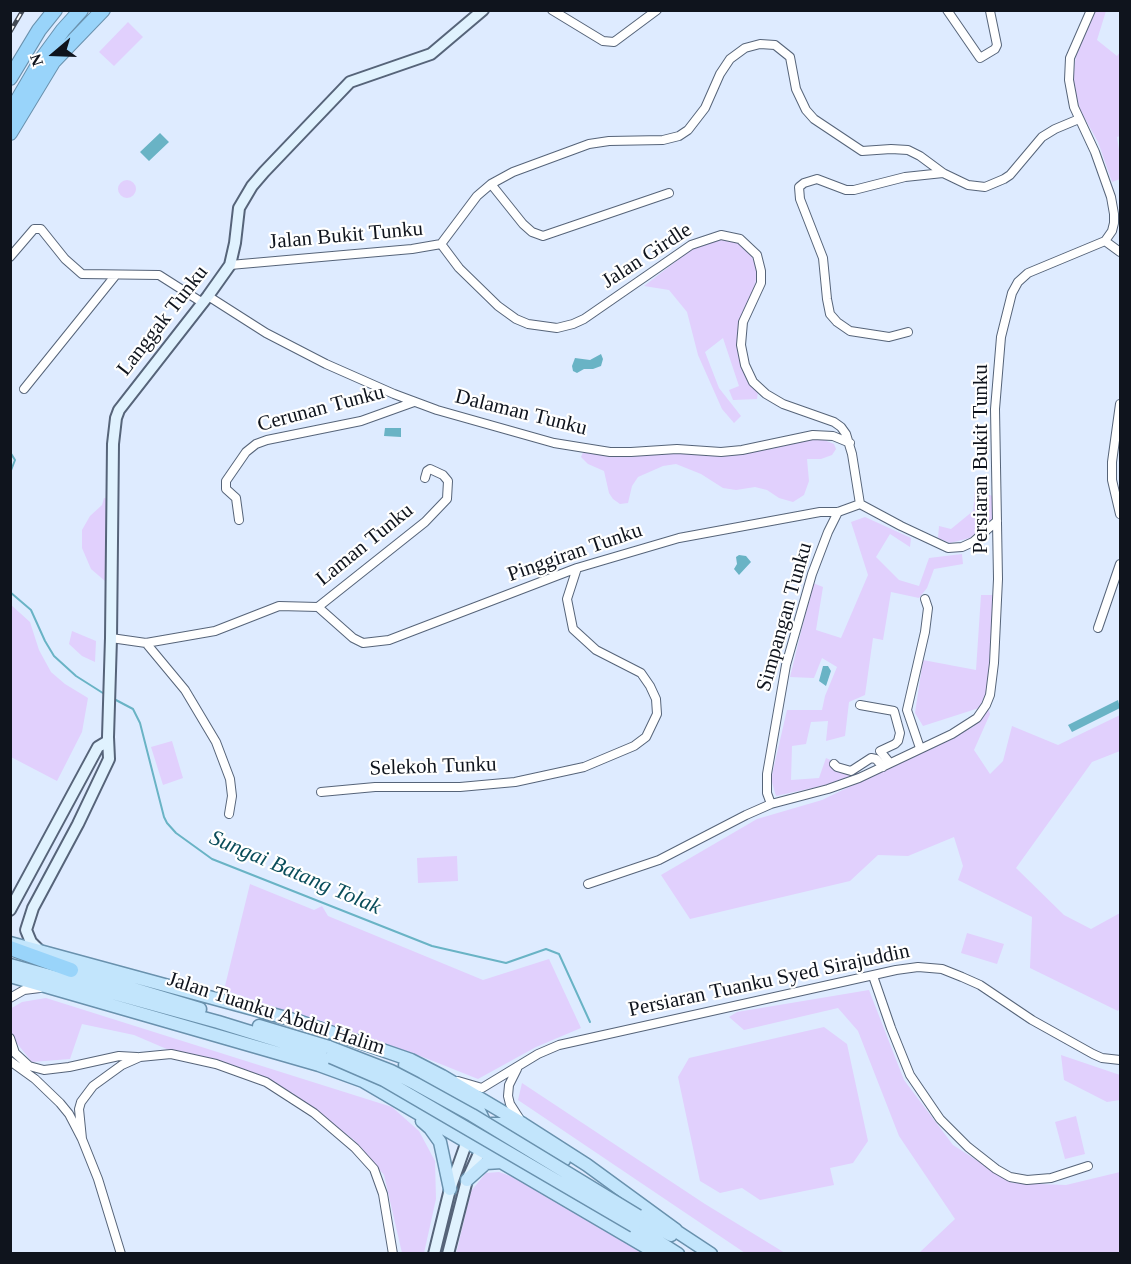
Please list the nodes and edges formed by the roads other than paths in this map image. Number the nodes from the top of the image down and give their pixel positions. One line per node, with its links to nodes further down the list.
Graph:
1 (55, 10): 10 (highway)
2 (81, 10): 11 (highway)
3 (103, 10): 13 (highway)
4 (483, 10): 21 (street, Langgak Tunku)
5 (552, 10): 6 (street)
6 (657, 10)
7 (947, 10): 9 (street)
8 (1091, 10): 12 (street)
9 (990, 11)
10 (10, 78)
11 (10, 113)
12 (1078, 119): 14 (street, Jalan Bukit Tunku); 17 (street)
13 (10, 133)
14 (943, 173): 15 (street, Jalan Bukit Tunku); 24 (street)
15 (491, 184): 16 (street); 18 (street, Jalan Bukit Tunku)
16 (669, 194)
17 (1105, 241): 19 (street); 34 (street, Persiaran Bukit Tunku)
18 (441, 244): 21 (street, Jalan Bukit Tunku); 28 (street, Jalan Girdle)
19 (1120, 252)
20 (10, 257): 22 (street, Dalaman Tunku)
21 (230, 265): 23 (street, Langgak Tunku)
22 (115, 276): 23 (street, Dalaman Tunku); 25 (street)
23 (205, 299): 26 (street, Dalaman Tunku); 40 (street, Langgak Tunku)
24 (908, 332)
25 (24, 389)
26 (414, 402): 28 (street, Dalaman Tunku); 33 (street, Cerunan Tunku)
27 (1120, 404): 32 (street)
28 (850, 443): 30 (street)
29 (425, 478): 38 (street, Laman Tunku)
30 (860, 504): 31 (street, Pinggiran Tunku); 34 (street)
31 (838, 512): 36 (street, Pinggiran Tunku); 50 (street, Simpangan Tunku)
32 (1120, 514)
33 (239, 520)
34 (997, 521): 44 (street, Persiaran Bukit Tunku)
35 (1120, 564): 39 (street)
36 (577, 568): 38 (street, Pinggiran Tunku); 49 (street, Selekoh Tunku)
37 (925, 599): 44 (street)
38 (318, 607): 41 (street, Laman Tunku)
39 (1098, 628)
40 (111, 638): 41 (street, Laman Tunku); 43 (street, Langgak Tunku)
41 (147, 643): 51 (street)
42 (860, 705): 45 (street)
43 (108, 741): 53 (street); 56 (street, Langgak Tunku)
44 (920, 748): 48 (street, Persiaran Bukit Tunku)
45 (880, 751): 46 (street); 48 (street)
46 (872, 758): 47 (street); 48 (street)
47 (834, 764)
48 (886, 765): 50 (street, Persiaran Bukit Tunku)
49 (321, 792)
50 (771, 804): 52 (street, Persiaran Bukit Tunku)
51 (229, 814)
52 (588, 884)
53 (10, 910)
54 (10, 943): 56 (main road, Jalan Tuanku Abdul Halim)
55 (10, 948): 59 (highway)
56 (38, 949): 66 (main road, Jalan Tuanku Abdul Halim)
57 (10, 954): 59 (main road, Jalan Tuanku Abdul Halim)
58 (10, 965): 63 (main road, Jalan Tuanku Abdul Halim)
59 (71, 970): 63 (main road, Jalan Tuanku Abdul Halim)
60 (10, 976): 62 (main road, Jalan Tuanku Abdul Halim)
61 (873, 976): 71 (street, Persiaran Tuanku Syed Sirajuddin); 73 (street, Persiaran Tuanku Syed Sirajuddin); 84 (street)
62 (48, 987): 64 (street); 65 (main road, Jalan Tuanku Abdul Halim)
63 (131, 992): 66 (main road); 68 (main road, Jalan Tuanku Abdul Halim); 69 (main road, Jalan Tuanku Abdul Halim)
64 (10, 998)
65 (143, 1015): 68 (main road); 75 (main road, Jalan Tuanku Abdul Halim)
66 (301, 1022): 74 (main road, Jalan Tuanku Abdul Halim)
67 (10, 1038): 70 (street)
68 (305, 1049): 69 (main road, Jalan Tuanku Abdul Halim)
69 (330, 1052): 88 (main road, Jalan Tuanku Abdul Halim, bridge)
70 (140, 1058): 79 (street); 91 (street)
71 (1120, 1060)
72 (10, 1061): 79 (street)
73 (518, 1067): 74 (street, Persiaran Tuanku Syed Sirajuddin); 77 (street)
74 (440, 1080): 76 (main road); 77 (main road, Jalan Tuanku Abdul Halim); 78 (main road)
75 (396, 1099): 76 (main road, Jalan Tuanku Abdul Halim); 87 (main road)
76 (421, 1114): 80 (main road, Jalan Tuanku Abdul Halim)
77 (524, 1124): 89 (main road, Jalan Tuanku Abdul Halim)
78 (487, 1126): 80 (main road); 81 (main road); 82 (main road)
79 (82, 1139): 90 (street)
80 (467, 1141): 82 (main road, Jalan Tuanku Abdul Halim); 87 (street)
81 (534, 1141): 85 (main road); 89 (main road)
82 (481, 1149): 83 (main road, Jalan Tuanku Abdul Halim); 86 (street)
83 (503, 1162): 85 (main road, Jalan Tuanku Abdul Halim); 86 (main road)
84 (1088, 1166)
85 (521, 1173): 94 (main road, Jalan Tuanku Abdul Halim)
86 (467, 1180): 93 (street)
87 (450, 1189): 92 (street)
88 (636, 1221): 95 (main road, Jalan Tuanku Abdul Halim); 96 (main road, Jalan Tuanku Abdul Halim)
89 (676, 1230): 97 (main road)
90 (121, 1254)
91 (393, 1254)
92 (434, 1254)
93 (448, 1254)
94 (658, 1254)
95 (678, 1254)
96 (703, 1254)
97 (711, 1254)

